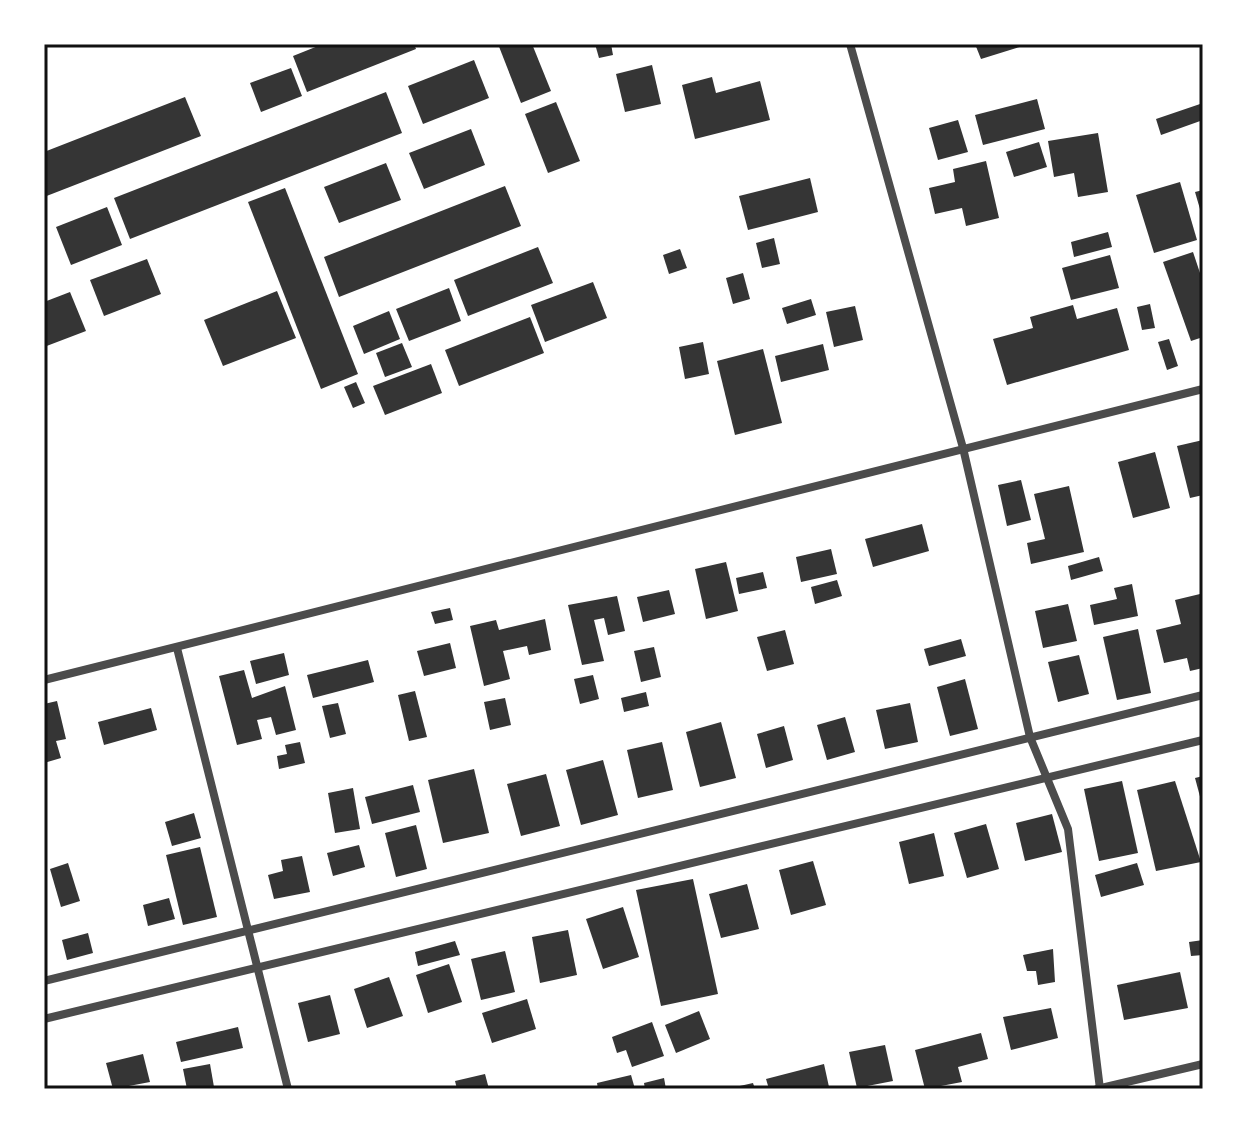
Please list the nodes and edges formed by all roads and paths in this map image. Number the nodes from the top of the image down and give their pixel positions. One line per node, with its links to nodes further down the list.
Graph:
1 (850, 44): 3 (street)
2 (1203, 389): 3 (street)
3 (963, 448): 4 (street); 7 (street)
4 (177, 648): 5 (street); 10 (street)
5 (44, 680)
6 (1203, 695): 7 (street)
7 (1030, 737): 9 (street); 10 (street)
8 (1203, 740): 9 (street)
9 (1047, 779): 11 (street); 16 (street)
10 (249, 927): 11 (street); 12 (street)
11 (259, 969): 13 (street); 15 (street)
12 (44, 981)
13 (44, 1019)
14 (1203, 1064): 16 (street)
15 (288, 1089)
16 (1099, 1089)

